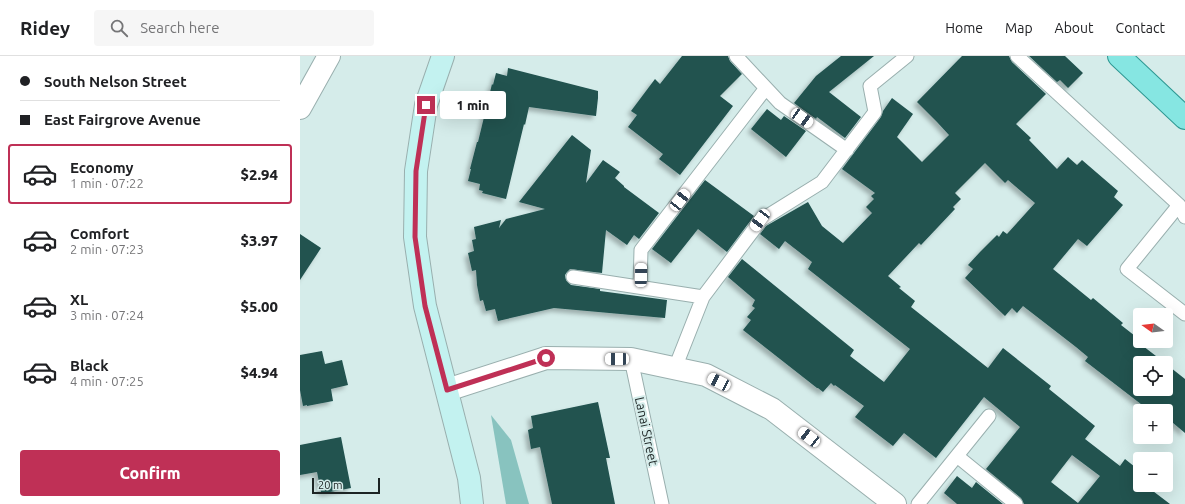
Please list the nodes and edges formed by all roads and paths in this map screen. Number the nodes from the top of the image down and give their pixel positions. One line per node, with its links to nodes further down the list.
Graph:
1 (329, 56): 8 (street)
2 (442, 56): 19 (street)
3 (736, 56): 7 (lane)
4 (906, 56): 10 (lane)
5 (1017, 56): 11 (lane)
6 (1119, 56): 9 (main road)
7 (766, 88): 10 (lane); 14 (lane)
8 (300, 108)
9 (1185, 118)
10 (847, 150): 15 (lane)
11 (1179, 205): 12 (lane); 16 (lane)
12 (1185, 217)
13 (573, 277): 14 (lane)
14 (640, 287): 15 (lane)
15 (703, 297): 18 (lane)
16 (1185, 314)
17 (631, 359): 18 (street); 19 (street); 23 (lane, Lanai Street)
18 (675, 368): 24 (street)
19 (447, 390): 22 (street)
20 (989, 416): 21 (lane)
21 (957, 456): 25 (lane); 26 (lane)
22 (472, 504)
23 (662, 504)
24 (895, 504)
25 (918, 504)
26 (1016, 504)

